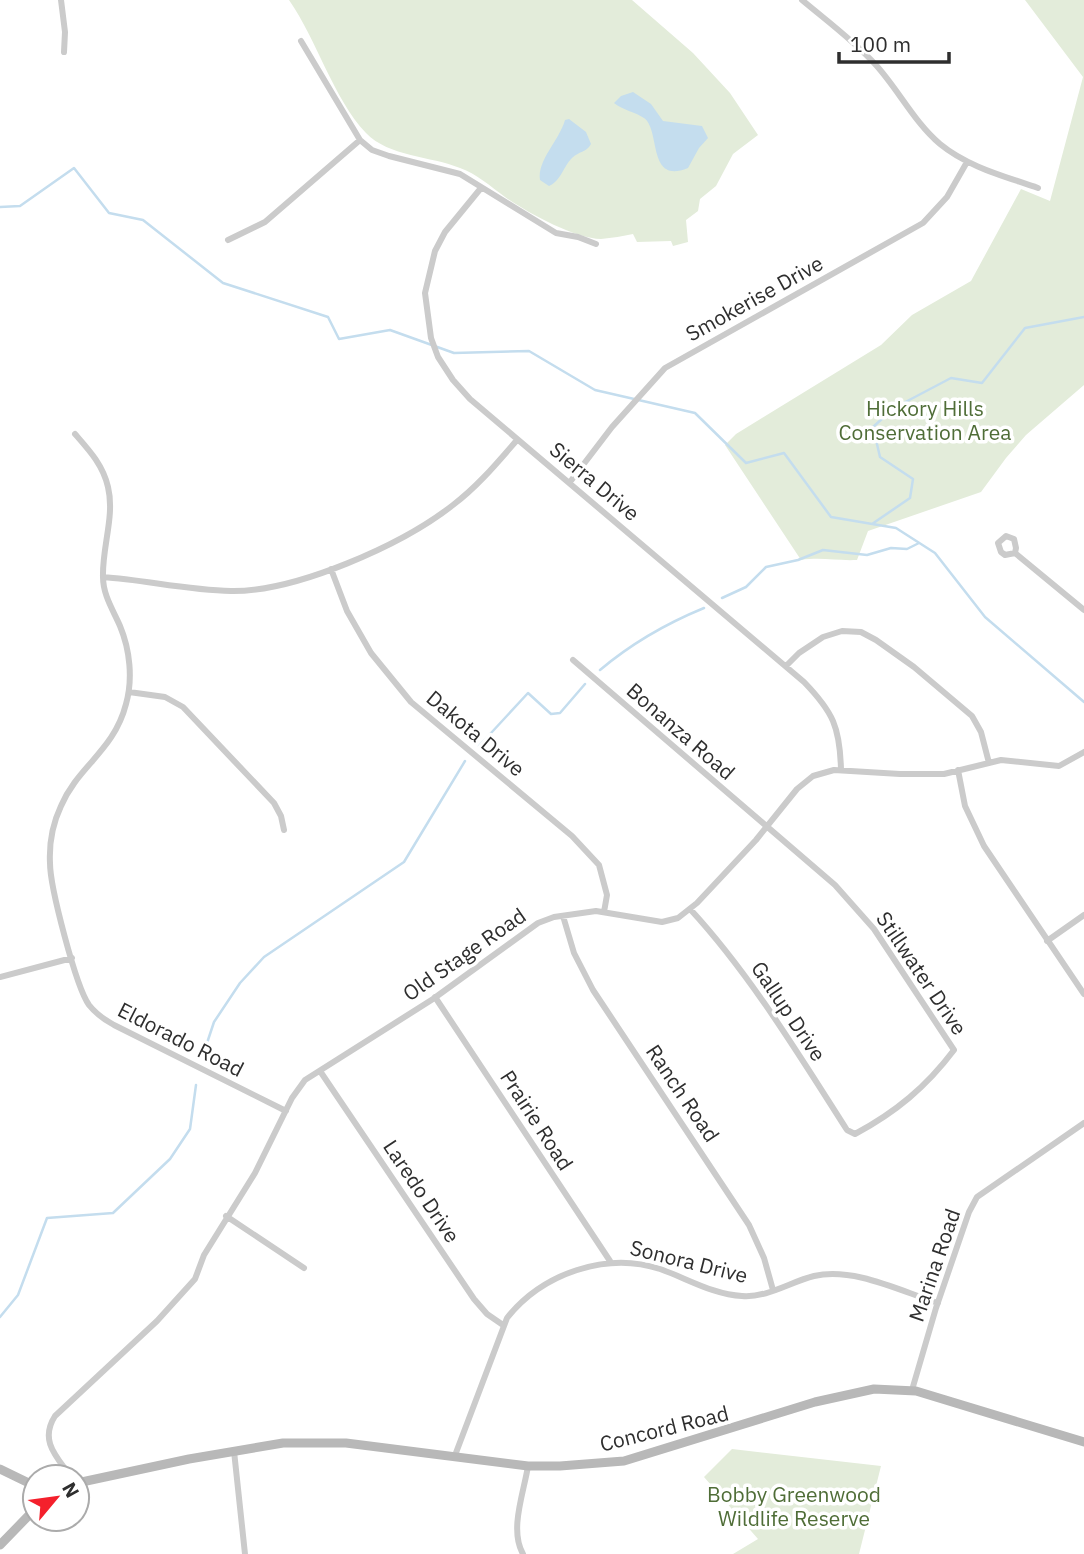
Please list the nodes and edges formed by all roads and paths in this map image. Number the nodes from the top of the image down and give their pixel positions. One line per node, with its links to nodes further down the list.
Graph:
1 (61, 0): 4 (street)
2 (802, 0): 6 (street)
3 (301, 41): 5 (street)
4 (64, 52)
5 (360, 140): 7 (street); 9 (street)
6 (967, 162): 8 (street); 13 (street, Smokerise Drive)
7 (481, 188): 10 (street); 12 (street, Sierra Drive)
8 (1038, 188)
9 (228, 240)
10 (596, 244)
11 (75, 434): 16 (street, Eldorado Road)
12 (517, 440): 13 (street, Sierra Drive); 15 (street)
13 (570, 482): 19 (street, Sierra Drive)
14 (1014, 553): 17 (street)
15 (331, 569): 16 (street); 28 (street, Dakota Drive)
16 (103, 577): 20 (street, Eldorado Road)
17 (1084, 610)
18 (573, 660): 25 (street, Bonanza Road)
19 (788, 665): 22 (street); 23 (street, Sierra Drive)
20 (129, 692): 26 (street); 32 (street, Eldorado Road)
21 (1084, 752): 22 (street, Old Stage Road)
22 (989, 763): 24 (street, Old Stage Road)
23 (841, 770): 24 (street, Old Stage Road); 25 (street, Old Stage Road)
24 (958, 770): 31 (street)
25 (766, 827): 27 (street, Old Stage Road); 39 (street, Stillwater Drive)
26 (284, 830)
27 (690, 909): 28 (street, Old Stage Road); 39 (street, Gallup Drive)
28 (604, 912): 30 (street, Old Stage Road)
29 (1084, 915): 31 (street)
30 (563, 916): 35 (street, Old Stage Road); 43 (street, Ranch Road)
31 (1047, 941): 34 (street)
32 (72, 958): 33 (street); 37 (street, Eldorado Road)
33 (0, 977)
34 (1084, 994)
35 (435, 997): 36 (street, Old Stage Road); 41 (street, Prairie Road)
36 (320, 1071): 37 (street, Old Stage Road); 45 (street, Laredo Drive)
37 (286, 1111): 40 (street, Old Stage Road)
38 (1084, 1123): 44 (street, Marina Road)
39 (855, 1134)
40 (226, 1216): 42 (street); 50 (street, Old Stage Road)
41 (610, 1261): 43 (street, Sonora Drive); 45 (street, Sonora Drive)
42 (304, 1268)
43 (774, 1290): 44 (street, Sonora Drive)
44 (938, 1303): 46 (street, Marina Road)
45 (503, 1325): 49 (street, Sonora Drive)
46 (912, 1390): 47 (main road, Concord Road); 51 (main road, Concord Road)
47 (1084, 1442)
48 (234, 1451): 49 (main road, Concord Road); 54 (main road, Concord Road); 57 (street)
49 (454, 1458): 51 (main road, Concord Road)
50 (62, 1463)
51 (528, 1466): 58 (street)
52 (0, 1469): 53 (main road)
53 (21, 1479)
54 (91, 1480)
55 (21, 1523): 56 (main road)
56 (0, 1545)
57 (245, 1554)
58 (523, 1554)

